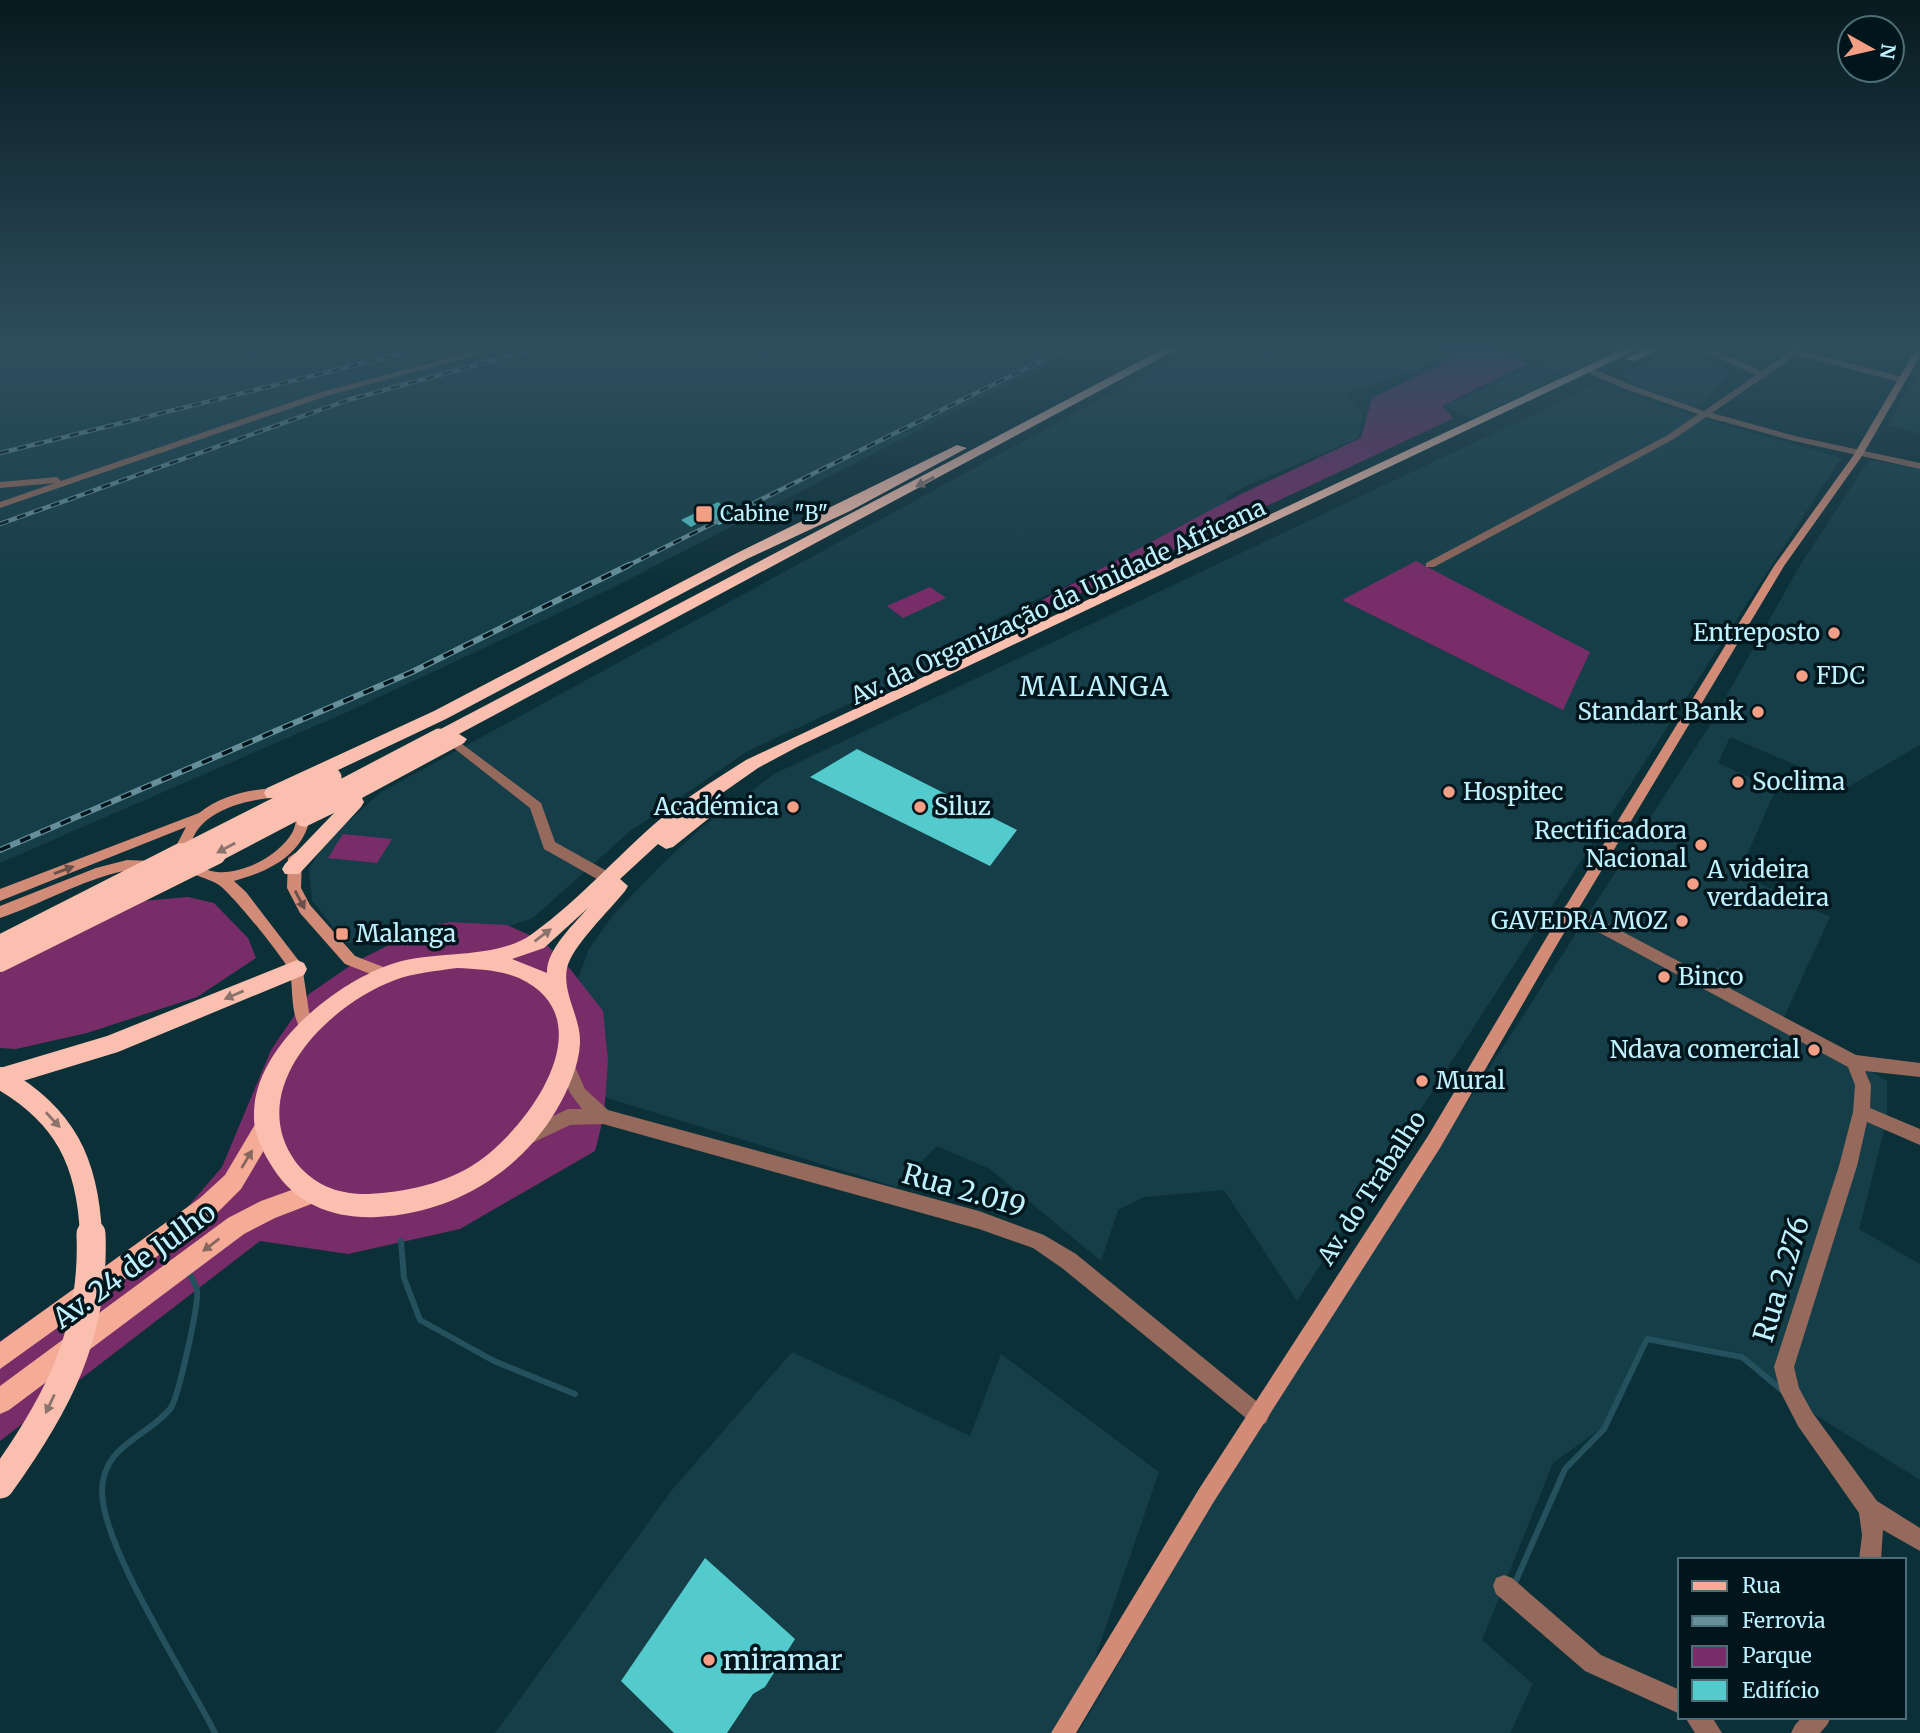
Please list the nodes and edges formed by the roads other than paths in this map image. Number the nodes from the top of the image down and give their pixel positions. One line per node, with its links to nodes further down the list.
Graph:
1 (231, 426): 11 (street)
2 (1003, 426): 13 (highway)
3 (1029, 426): 16 (highway, one-way to 16)
4 (1474, 426): 24 (highway, Av. da Organização da Unidade Africana)
5 (1478, 426): 33 (highway, Av. da Organização da Unidade Africana)
6 (1688, 426): 15 (street)
7 (1756, 426): 9 (street)
8 (1873, 426): 9 (main road, Av. do Trabalho)
9 (1858, 453): 10 (street); 26 (main road, Av. do Trabalho)
10 (1920, 466)
11 (109, 468): 12 (street); 14 (street)
12 (0, 485)
13 (869, 495): 16 (highway); 18 (highway)
14 (0, 505)
15 (1430, 565)
16 (441, 736): 17 (highway); 24 (street); 28 (highway, bridge); 29 (highway, one-way to 29, bridge)
17 (384, 780): 20 (highway); 22 (highway)
18 (273, 793): 19 (main road); 20 (main road)
19 (208, 812): 21 (main road); 25 (main road, one-way to 19)
20 (302, 828): 22 (main road); 23 (main road)
21 (186, 864): 23 (main road); 27 (main road)
22 (292, 869): 32 (main road, one-way to 32)
23 (220, 877): 31 (main road)
24 (609, 880): 30 (highway, Av. da Organização da Unidade Africana, one-way to 24)
25 (0, 895)
26 (1570, 911): 35 (street); 47 (main road, Av. do Trabalho)
27 (0, 912)
28 (0, 946)
29 (0, 961)
30 (481, 961): 32 (highway); 33 (highway)
31 (297, 969): 34 (main road); 38 (highway, one-way to 38)
32 (386, 974): 34 (highway)
33 (558, 997): 36 (highway, Av. da Organização da Unidade Africana)
34 (311, 1027): 41 (highway)
35 (1854, 1062): 37 (street); 39 (street, Rua 2.276)
36 (566, 1065): 40 (street); 43 (highway)
37 (1920, 1070)
38 (0, 1078): 48 (highway, one-way to 48, bridge)
39 (1861, 1112): 42 (street); 49 (street, Rua 2.276)
40 (603, 1116): 43 (street); 47 (street, Rua 2.019)
41 (265, 1128): 44 (highway); 45 (main road, Av. 24 de Julho, one-way to 41)
42 (1920, 1137)
43 (521, 1141): 44 (highway)
44 (312, 1194): 46 (main road, Av. 24 de Julho, one-way to 46)
45 (0, 1357)
46 (0, 1401)
47 (1259, 1416): 56 (main road, Av. do Trabalho)
48 (0, 1484)
49 (1869, 1509): 50 (street, Rua 2.276); 51 (street)
50 (1920, 1540)
51 (1870, 1558)
52 (1504, 1586): 53 (street)
53 (1678, 1701)
54 (1699, 1719): 57 (street)
55 (1817, 1719): 58 (street)
56 (1063, 1733)
57 (1710, 1733)
58 (1803, 1733)

